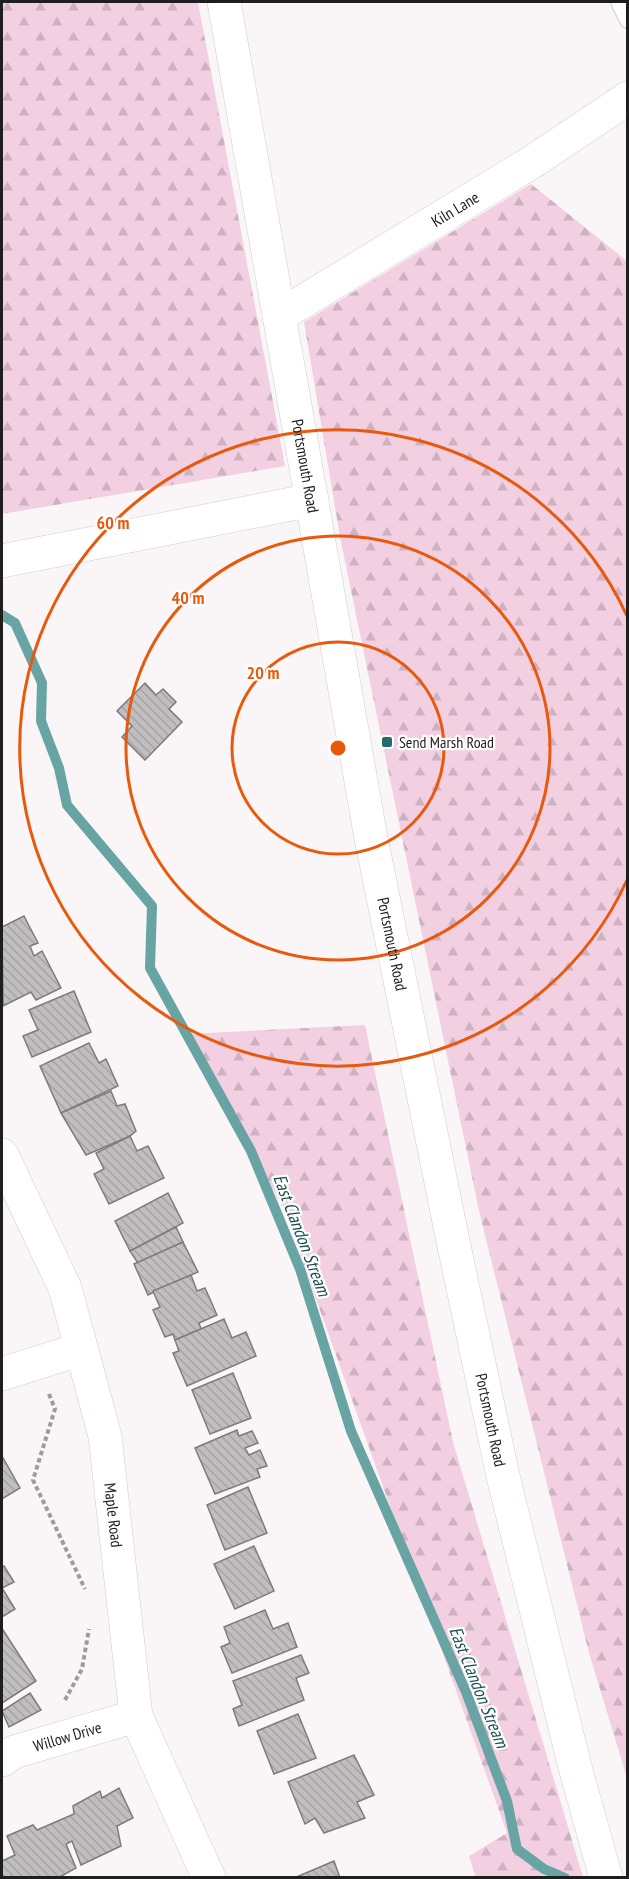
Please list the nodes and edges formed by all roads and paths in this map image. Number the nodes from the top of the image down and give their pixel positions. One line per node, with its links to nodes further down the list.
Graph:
1 (224, 2): 5 (main road, Portsmouth Road)
2 (619, 2): 3 (lane)
3 (627, 20)
4 (627, 98): 5 (main road, Kiln Lane)
5 (279, 316): 6 (main road, Portsmouth Road)
6 (312, 500): 7 (main road); 17 (main road, Portsmouth Road)
7 (2, 561)
8 (2, 1155): 9 (main road, Maple Road)
9 (81, 1349): 10 (main road); 15 (main road, Maple Road)
10 (34, 1364): 11 (main road); 12 (path)
11 (2, 1374)
12 (88, 1595)
13 (89, 1618): 14 (path)
14 (63, 1702)
15 (136, 1716): 16 (main road, Willow Drive); 18 (main road, Maple Road)
16 (2, 1760)
17 (605, 1874)
18 (209, 1878)

